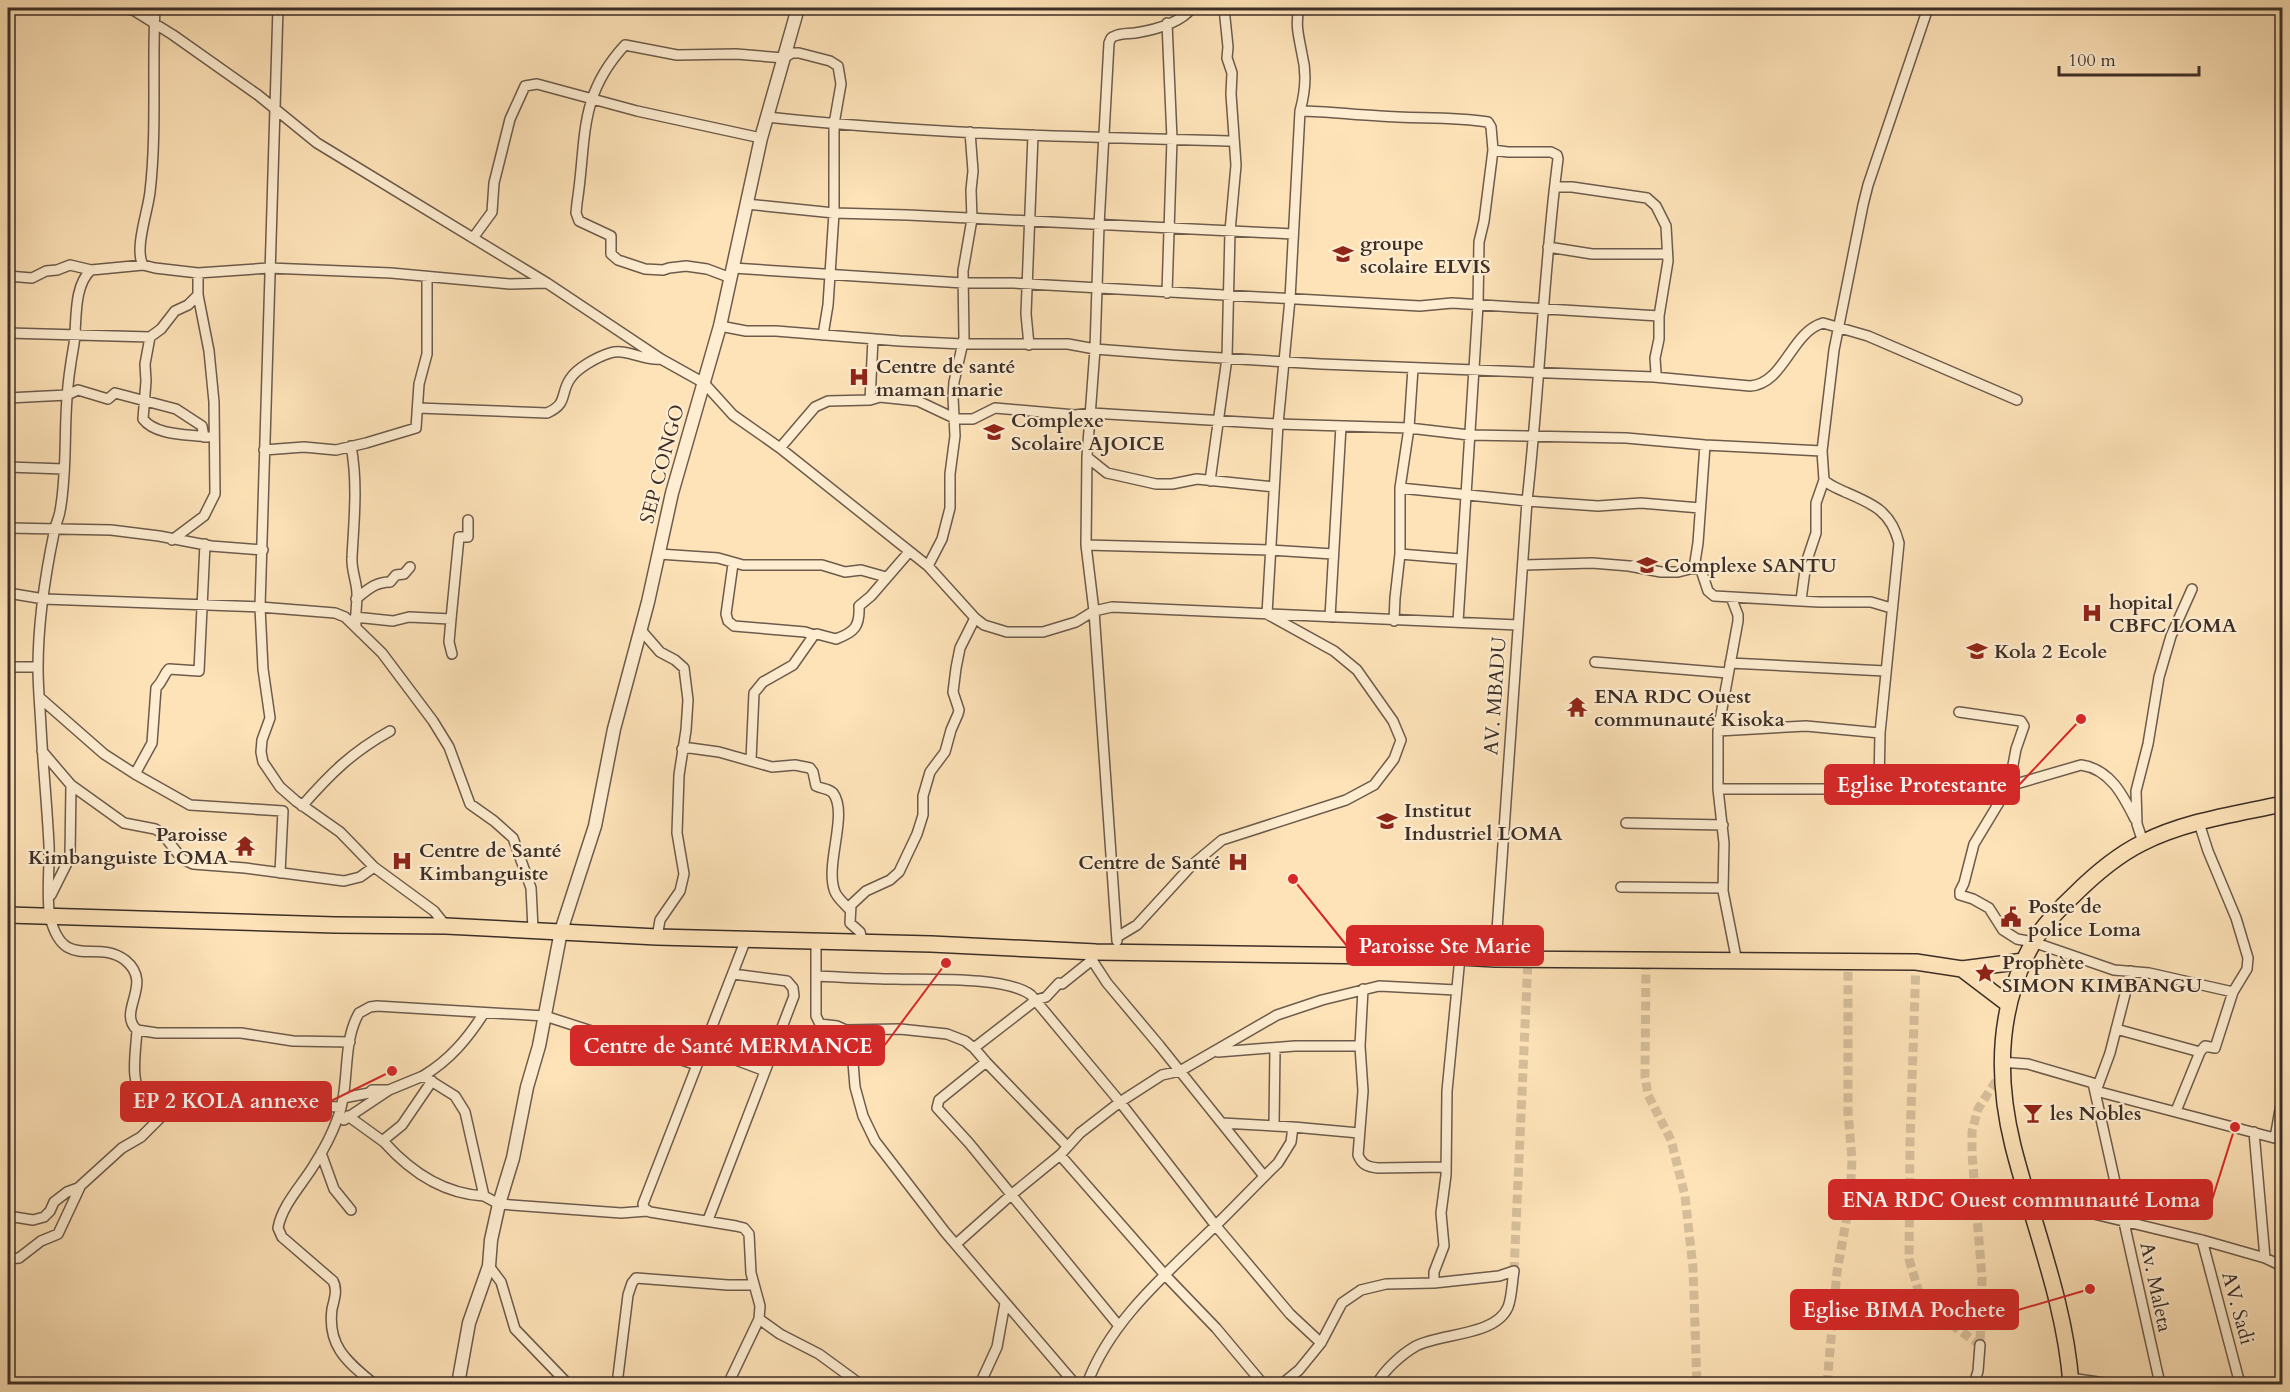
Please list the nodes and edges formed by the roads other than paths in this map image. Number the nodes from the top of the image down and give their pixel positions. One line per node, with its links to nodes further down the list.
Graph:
1 (120, 8): 10 (street)
2 (155, 8): 10 (street)
3 (278, 8): 13 (street)
4 (798, 8): 11 (street, SEP CONGO)
5 (1192, 8): 9 (street)
6 (1224, 8): 22 (street)
7 (1299, 8): 14 (street)
8 (1928, 8): 56 (street)
9 (1167, 23): 19 (street); 21 (street)
10 (154, 25): 13 (street); 36 (street)
11 (784, 58): 12 (street); 15 (street, SEP CONGO); 16 (street)
12 (591, 98): 20 (street); 33 (street); 40 (street)
13 (277, 111): 33 (street); 37 (street)
14 (1300, 111): 23 (street); 32 (street)
15 (767, 117): 16 (street); 20 (street, SEP CONGO)
16 (834, 124): 17 (street); 26 (street)
17 (970, 132): 18 (street); 27 (street)
18 (1033, 135): 19 (street); 28 (street)
19 (1104, 136): 21 (street); 29 (street)
20 (761, 138): 25 (street, SEP CONGO)
21 (1172, 139): 22 (street); 30 (street)
22 (1234, 141): 31 (street)
23 (1493, 150): 24 (street, AV. MBADU); 52 (street)
24 (1555, 187): 34 (street, AV. MBADU); 35 (street)
25 (747, 204): 26 (street); 40 (street, SEP CONGO)
26 (834, 213): 27 (street); 41 (street)
27 (972, 219): 28 (street); 45 (street)
28 (1031, 222): 29 (street); 46 (street)
29 (1099, 225): 30 (street); 47 (street)
30 (1169, 228): 31 (street); 48 (street)
31 (1230, 231): 32 (street); 50 (street)
32 (1293, 234): 51 (street)
33 (473, 238): 44 (street)
34 (1548, 247): 35 (street); 53 (street, AV. MBADU)
35 (1666, 254): 54 (street)
36 (143, 265): 38 (street); 39 (street)
37 (269, 268): 39 (street); 43 (street); 92 (street)
38 (91, 270): 42 (street); 58 (street)
39 (198, 273): 49 (street)
40 (732, 273): 41 (street); 55 (street, SEP CONGO)
41 (830, 273): 45 (street); 59 (street)
42 (8, 276)
43 (427, 277): 44 (street); 78 (street)
44 (547, 283): 66 (street)
45 (963, 283): 46 (street); 62 (street)
46 (1028, 285): 47 (street); 63 (street)
47 (1098, 289): 48 (street); 64 (street)
48 (1167, 293): 50 (street)
49 (198, 295): 60 (street); 88 (street)
50 (1227, 296): 51 (street); 65 (street)
51 (1290, 299): 52 (street); 67 (street)
52 (1478, 305): 53 (street); 69 (street)
53 (1544, 309): 54 (street); 70 (street, AV. MBADU)
54 (1659, 316): 71 (street)
55 (720, 326): 59 (street); 72 (street, SEP CONGO)
56 (1838, 327): 71 (street); 76 (street); 93 (street)
57 (8, 333): 58 (street)
58 (75, 334): 60 (street); 73 (street)
59 (824, 335): 61 (street)
60 (150, 337): 77 (street)
61 (873, 339): 62 (street); 75 (street)
62 (963, 344): 63 (street); 80 (street)
63 (1029, 345): 64 (street)
64 (1095, 349): 65 (street); 79 (street)
65 (1227, 358): 67 (street); 81 (street)
66 (661, 359): 72 (street); 78 (street)
67 (1286, 361): 68 (street); 82 (street)
68 (1413, 368): 69 (street); 84 (street)
69 (1474, 370): 70 (street); 85 (street)
70 (1539, 372): 71 (street); 86 (street, AV. MBADU)
71 (1654, 377)
72 (704, 382): 91 (street); 113 (street, SEP CONGO)
73 (67, 395): 74 (street); 77 (street); 96 (street)
74 (8, 399)
75 (870, 400): 80 (street); 91 (street)
76 (2017, 400)
77 (144, 401): 87 (street); 87 (street)
78 (418, 408): 90 (street)
79 (1091, 413): 80 (street); 81 (street); 94 (street)
80 (954, 418): 119 (street)
81 (1218, 420): 82 (street); 98 (street)
82 (1278, 424): 83 (street); 99 (street)
83 (1341, 426): 84 (street); 114 (street)
84 (1409, 428): 85 (street); 100 (street)
85 (1469, 435): 86 (street); 101 (street)
86 (1534, 436): 89 (street); 102 (street, AV. MBADU)
87 (204, 437): 88 (street)
88 (216, 439): 107 (street)
89 (1705, 445): 93 (street); 103 (street)
90 (351, 446): 92 (street); 127 (street)
91 (780, 448): 112 (street)
92 (264, 450): 110 (street)
93 (1822, 451): 97 (street)
94 (1087, 457): 98 (street); 108 (street)
95 (8, 468): 96 (street)
96 (64, 469): 106 (street)
97 (1824, 480): 128 (street); 131 (street)
98 (1210, 481): 99 (street)
99 (1274, 487): 111 (street)
100 (1400, 488): 101 (street); 115 (street)
101 (1466, 495): 102 (street); 116 (street)
102 (1527, 501): 103 (street); 118 (street, AV. MBADU)
103 (1700, 508): 121 (street)
104 (468, 520): 136 (street)
105 (8, 528): 106 (street)
106 (54, 530): 107 (street); 126 (street)
107 (172, 540): 109 (street)
108 (1086, 544): 111 (street); 132 (street)
109 (205, 545): 110 (street); 129 (street)
110 (263, 549): 130 (street)
111 (1270, 550): 114 (street); 133 (street)
112 (909, 552): 119 (street); 122 (street)
113 (659, 554): 117 (street); 141 (street, SEP CONGO)
114 (1333, 554): 134 (street)
115 (1400, 554): 116 (street); 138 (street)
116 (1460, 560): 139 (street)
117 (733, 564): 122 (street); 142 (street)
118 (1524, 565): 121 (street); 140 (street, AV. MBADU)
119 (928, 566): 135 (street)
120 (410, 567): 127 (street)
121 (1694, 568): 125 (street)
122 (886, 577): 142 (street)
123 (2192, 589): 166 (street)
124 (8, 593): 126 (street)
125 (1731, 597): 128 (street); 145 (street)
126 (44, 599): 129 (street); 147 (street)
127 (356, 599): 137 (street)
128 (1801, 600): 131 (street)
129 (202, 605): 130 (street); 158 (street)
130 (260, 607): 137 (street); 163 (street)
131 (1891, 608): 148 (street)
132 (1094, 611): 133 (street); 135 (street); 185 (street)
133 (1267, 614): 134 (street); 185 (street)
134 (1330, 617): 138 (street)
135 (975, 618): 174 (street)
136 (451, 619): 137 (street); 143 (street)
137 (356, 621): 178 (street)
138 (1394, 621): 139 (street)
139 (1458, 622): 140 (street)
140 (1518, 625): 188 (street, AV. MBADU)
141 (640, 629): 155 (street); 179 (street, SEP CONGO)
142 (814, 635): 157 (street)
143 (452, 654)
144 (1595, 662): 149 (street)
145 (1730, 663): 148 (street); 149 (street)
146 (8, 667): 147 (street)
147 (38, 667): 150 (street)
148 (1885, 671): 154 (street)
149 (1728, 673): 153 (street)
150 (39, 697): 156 (street); 158 (street)
151 (1959, 712): 160 (street)
152 (390, 731): 163 (street)
153 (1718, 731): 154 (street); 161 (street)
154 (1880, 733): 161 (street)
155 (682, 749): 157 (street); 180 (street)
156 (42, 751): 159 (street); 173 (street)
157 (751, 760): 174 (street)
158 (135, 774): 170 (street)
159 (71, 785): 170 (street); 173 (street)
160 (2009, 786): 166 (street); 183 (street)
161 (1718, 789): 167 (street)
162 (2283, 804): 165 (main road)
163 (302, 806): 169 (street)
164 (1626, 823): 167 (street)
165 (2199, 823): 168 (main road); 197 (street)
166 (2137, 824): 168 (street)
167 (1723, 825): 172 (street)
168 (2143, 842): 183 (main road)
169 (374, 867): 170 (street); 177 (street)
170 (280, 873)
171 (1621, 888): 172 (street)
172 (1723, 888): 190 (street)
173 (50, 898): 176 (street)
174 (850, 910): 184 (street)
175 (8, 915): 176 (main road)
176 (50, 917): 177 (main road); 203 (street)
177 (446, 926): 178 (main road)
178 (533, 929): 179 (main road)
179 (561, 931): 180 (main road); 201 (street, SEP CONGO)
180 (657, 937): 181 (main road)
181 (746, 939): 182 (main road); 193 (street)
182 (816, 942): 184 (main road); 194 (street)
183 (2033, 942): 189 (main road); 192 (street)
184 (863, 943): 186 (main road)
185 (1117, 945): 186 (main road); 187 (main road)
186 (1094, 956): 198 (street); 216 (street)
187 (1460, 957): 188 (main road); 196 (street)
188 (1495, 959): 190 (main road)
189 (2024, 961): 191 (main road); 199 (main road)
190 (1737, 962): 191 (main road)
191 (1962, 969): 199 (main road)
192 (2131, 971): 197 (street); 202 (street)
193 (733, 974): 207 (street); 215 (street)
194 (816, 976): 198 (street); 204 (street)
195 (1363, 989): 196 (street); 206 (street); 210 (street)
196 (1456, 990): 238 (street)
197 (2233, 992): 211 (street)
198 (1036, 1000): 208 (street); 223 (street)
199 (2008, 1004): 213 (main road)
200 (484, 1012): 201 (street); 205 (street); 217 (street)
201 (545, 1016): 214 (street); 244 (street, SEP CONGO)
202 (2116, 1029): 211 (street); 220 (street)
203 (137, 1030): 205 (street); 222 (street)
204 (846, 1030): 208 (street); 252 (street)
205 (350, 1042): 224 (street)
206 (1360, 1046): 209 (street); 232 (street)
207 (704, 1048): 214 (street); 215 (street)
208 (975, 1048): 212 (street)
209 (1275, 1048): 210 (street); 228 (street)
210 (1212, 1052): 216 (street)
211 (2200, 1052): 225 (street)
212 (986, 1062): 235 (street); 241 (street)
213 (2000, 1062): 220 (street); 243 (main road)
214 (697, 1065): 246 (street)
215 (765, 1071): 248 (street)
216 (1180, 1071): 223 (street); 227 (street)
217 (423, 1076): 218 (street); 219 (street)
218 (432, 1081): 234 (street); 242 (street)
219 (389, 1090): 224 (street); 226 (street)
220 (2096, 1091): 225 (street); 249 (street, Av. Maleta)
221 (2283, 1098): 233 (street)
222 (169, 1101): 224 (street); 240 (street)
223 (1120, 1102): 235 (street); 250 (street)
224 (342, 1103): 230 (street)
225 (2176, 1112): 231 (street)
226 (348, 1116): 230 (street); 234 (street)
227 (1222, 1122): 228 (street); 239 (street)
228 (1274, 1125): 229 (street)
229 (1293, 1127): 232 (street); 239 (street)
230 (333, 1129): 236 (street)
231 (2254, 1132): 233 (street); 254 (street)
232 (1359, 1133): 238 (street)
233 (2279, 1139)
234 (384, 1142): 242 (street)
235 (1067, 1146): 237 (street)
236 (321, 1153): 245 (street); 266 (street)
237 (1060, 1155): 241 (street); 257 (street)
238 (1446, 1167): 258 (street)
239 (1264, 1176): 250 (street)
240 (80, 1187): 247 (street); 253 (street)
241 (1011, 1195): 252 (street); 262 (street)
242 (484, 1196): 244 (street)
243 (2028, 1198): 249 (street); 265 (main road)
244 (499, 1204): 246 (street); 255 (street, SEP CONGO)
245 (351, 1210)
246 (646, 1211): 248 (street)
247 (8, 1216)
248 (708, 1220): 259 (street)
249 (2124, 1222): 251 (street); 280 (street, Av. Maleta)
250 (1216, 1226): 257 (street); 263 (street)
251 (2202, 1240): 254 (street); 281 (street, AV. Sadi)
252 (956, 1244): 260 (street)
253 (8, 1258)
254 (2265, 1258): 256 (street)
255 (489, 1266): 267 (street, SEP CONGO); 268 (street)
256 (2283, 1266)
257 (1165, 1275): 262 (street); 275 (street)
258 (1434, 1283): 263 (street); 277 (street)
259 (753, 1285): 261 (street); 269 (street)
260 (1005, 1303): 272 (street); 273 (street)
261 (759, 1319): 270 (street); 271 (street)
262 (1119, 1326): 274 (street)
263 (1321, 1343): 276 (street)
264 (1980, 1345): 278 (street)
265 (2070, 1381): 279 (street)
266 (374, 1384)
267 (458, 1384)
268 (568, 1384)
269 (617, 1384)
270 (728, 1384)
271 (860, 1384)
272 (981, 1384)
273 (1075, 1384)
274 (1087, 1384)
275 (1263, 1384)
276 (1282, 1384)
277 (1377, 1384)
278 (1974, 1384)
279 (2112, 1384)
280 (2160, 1384)
281 (2240, 1384)

